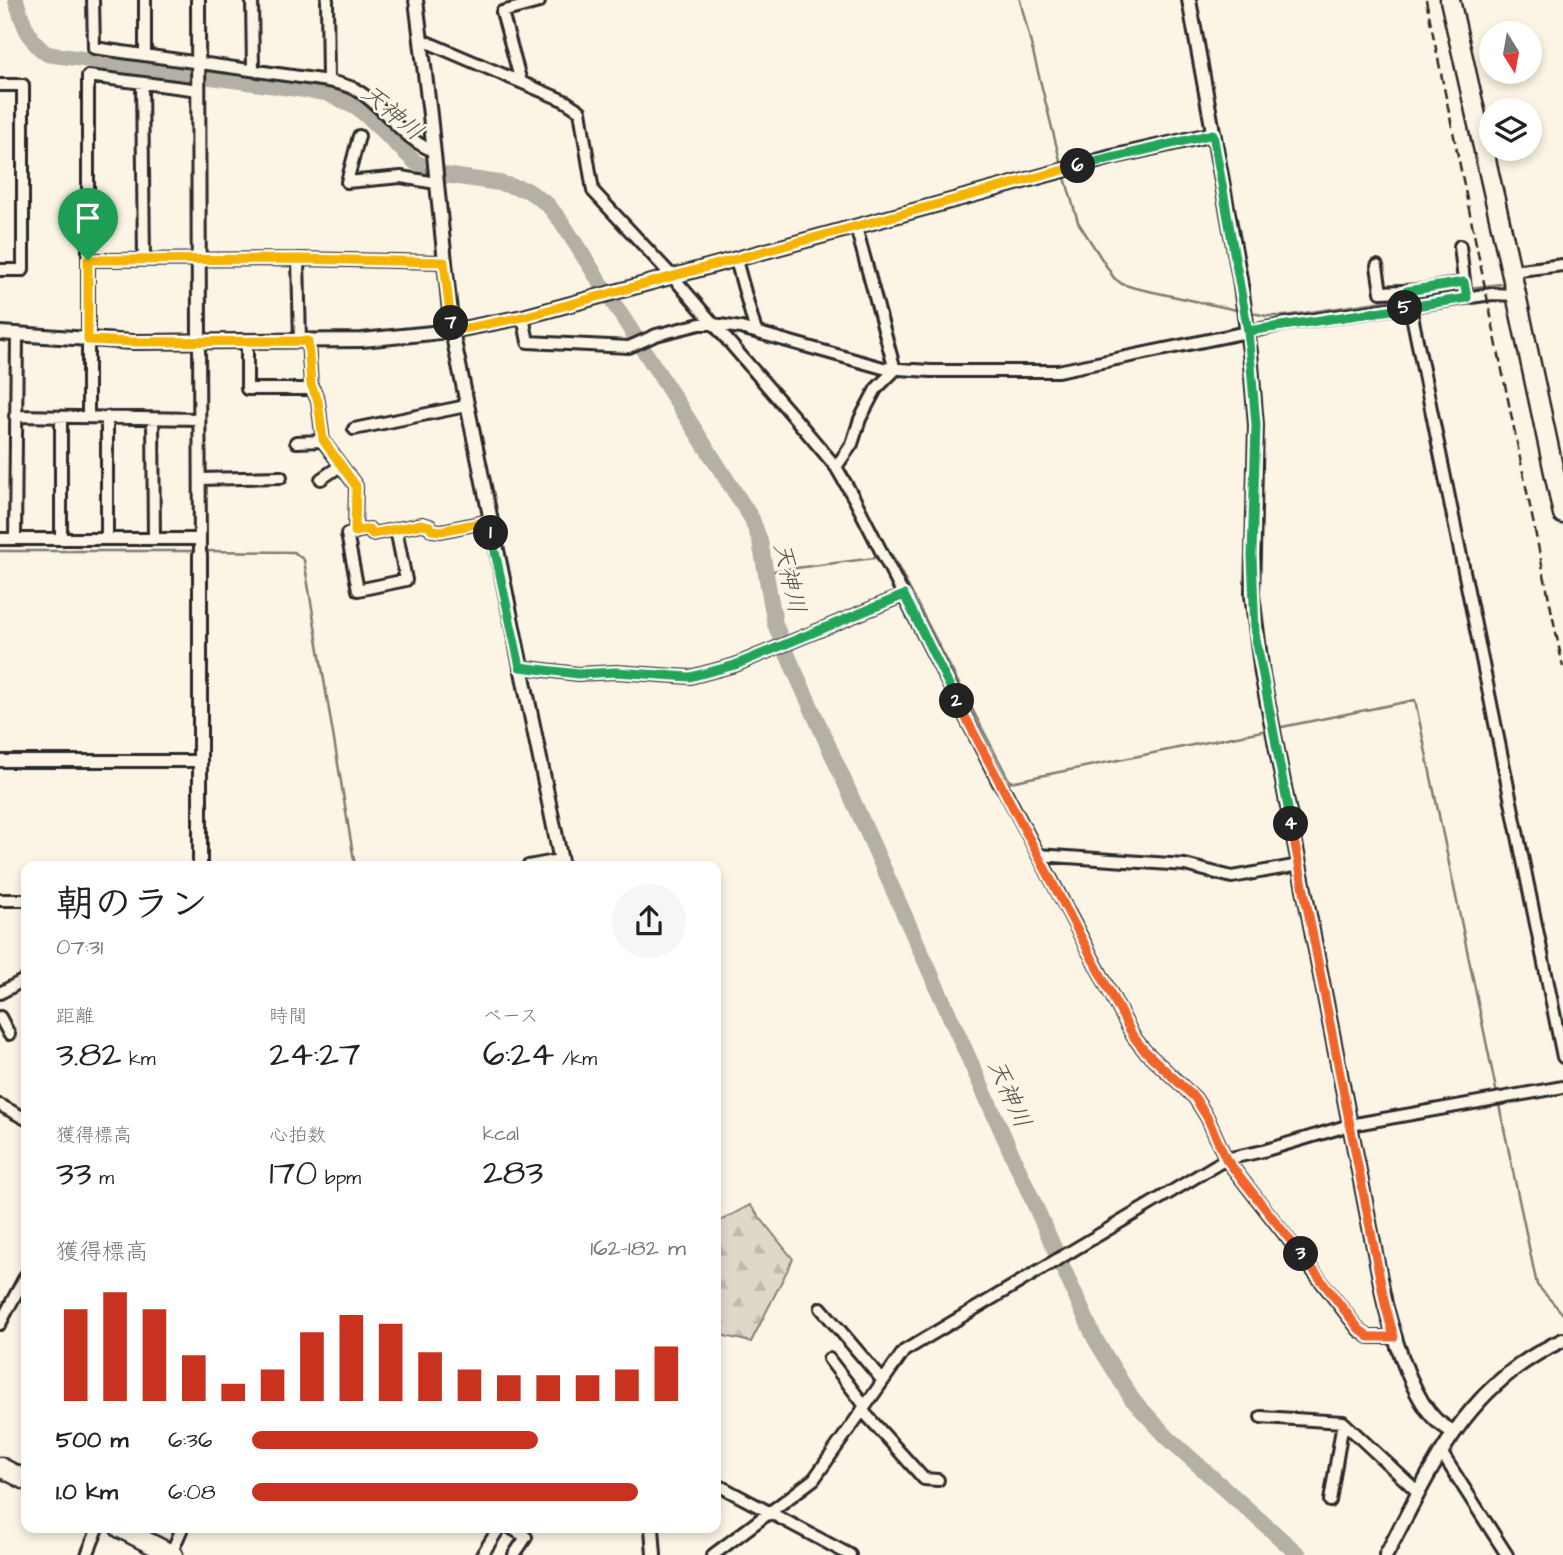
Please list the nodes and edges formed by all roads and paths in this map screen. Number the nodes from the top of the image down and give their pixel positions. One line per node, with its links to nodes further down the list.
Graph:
1 (93, 0): 11 (street)
2 (145, 0): 11 (street)
3 (198, 0): 12 (street)
4 (252, 0): 13 (street)
5 (327, 0): 14 (street)
6 (416, 0): 10 (street)
7 (1189, 0): 19 (street)
8 (1450, 0): 34 (highway)
9 (539, 2): 15 (street)
10 (422, 40): 15 (street); 21 (street)
11 (145, 55): 12 (street)
12 (199, 63): 13 (street); 18 (street)
13 (253, 70): 14 (street)
14 (328, 81): 21 (street)
15 (521, 82): 35 (street)
16 (142, 83): 18 (street); 25 (street); 27 (street)
17 (0, 85): 33 (street)
18 (199, 90): 28 (street)
19 (1213, 134): 23 (street); 42 (street)
20 (359, 136): 22 (street)
21 (434, 151): 22 (street)
22 (436, 183): 30 (street)
23 (856, 227): 29 (street); 50 (street)
24 (1460, 246): 36 (street)
25 (144, 259): 27 (street); 28 (street)
26 (298, 259): 28 (street); 30 (street); 47 (street)
27 (88, 260): 46 (street)
28 (199, 260): 48 (street)
29 (736, 260): 35 (street); 43 (street)
30 (444, 262): 41 (street)
31 (1563, 265): 34 (street)
32 (1377, 266): 38 (street)
33 (0, 270)
34 (1511, 271): 37 (highway)
35 (673, 277): 39 (street); 40 (street)
36 (1465, 289): 37 (street); 38 (street); 38 (street)
37 (1516, 295): 67 (highway)
38 (1408, 300): 42 (street); 91 (street)
39 (523, 317): 40 (street); 41 (street)
40 (713, 324): 43 (street); 63 (street)
41 (452, 331): 47 (street); 52 (street)
42 (1248, 331): 50 (street); 84 (street)
43 (756, 332): 50 (street)
44 (0, 333): 45 (street)
45 (17, 333): 46 (street); 53 (street)
46 (88, 340): 48 (street); 55 (street)
47 (304, 341): 49 (street); 51 (street)
48 (200, 342): 49 (street); 58 (street)
49 (247, 342): 51 (street)
50 (895, 370): 63 (street)
51 (313, 389): 60 (street)
52 (466, 406): 59 (street); 68 (street)
53 (15, 416): 54 (street); 73 (street)
54 (61, 417): 55 (street); 74 (street)
55 (88, 417): 56 (street)
56 (107, 417): 57 (street); 75 (street)
57 (153, 419): 58 (street); 71 (street)
58 (199, 419): 65 (street)
59 (354, 429)
60 (323, 440): 61 (street); 62 (street)
61 (296, 442)
62 (340, 466): 66 (street); 70 (street)
63 (836, 467): 77 (street)
64 (281, 477): 65 (street)
65 (200, 479): 76 (street)
66 (321, 480)
67 (1563, 514)
68 (489, 521): 69 (street); 78 (street)
69 (396, 529): 70 (street); 70 (street)
70 (355, 532)
71 (154, 538): 75 (street); 76 (street)
72 (0, 539): 73 (street)
73 (15, 539): 74 (street)
74 (61, 539): 75 (street)
75 (107, 539)
76 (200, 547): 80 (street)
77 (904, 595): 78 (street); 81 (street)
78 (520, 667): 83 (street)
79 (0, 761): 80 (street)
80 (200, 761): 82 (street)
81 (1038, 855): 84 (street); 96 (street)
82 (200, 861)
83 (561, 861)
84 (1298, 865): 95 (street)
85 (0, 900): 86 (street)
86 (21, 900)
87 (21, 982): 88 (street)
88 (0, 993)
89 (0, 1017): 90 (street)
90 (9, 1034)
91 (1563, 1057)
92 (1563, 1087): 95 (street)
93 (0, 1105): 94 (street)
94 (21, 1116)
95 (1350, 1125): 96 (street); 100 (street)
96 (1226, 1159): 100 (street); 103 (street)
97 (21, 1284): 99 (street)
98 (821, 1308): 103 (street)
99 (0, 1324)
100 (1394, 1337): 107 (street)
101 (1563, 1340): 107 (street)
102 (830, 1359): 104 (street)
103 (883, 1381): 104 (street)
104 (864, 1408): 111 (street); 115 (street)
105 (1261, 1417): 106 (street)
106 (1343, 1422): 113 (street); 114 (street)
107 (1453, 1432): 108 (street)
108 (1441, 1452): 113 (street); 130 (street)
109 (0, 1467): 110 (highway)
110 (21, 1478)
111 (938, 1480)
112 (721, 1487): 115 (street)
113 (1419, 1493): 129 (street)
114 (1330, 1501)
115 (771, 1513): 127 (street); 128 (street)
116 (96, 1533): 122 (street)
117 (134, 1533): 123 (highway)
118 (180, 1533): 123 (street)
119 (496, 1533): 124 (street)
120 (520, 1533): 125 (street)
121 (652, 1533): 126 (street)
122 (87, 1555)
123 (172, 1555)
124 (482, 1555)
125 (514, 1555)
126 (654, 1555)
127 (713, 1555)
128 (850, 1555)
129 (1386, 1555)
130 (1507, 1555)

